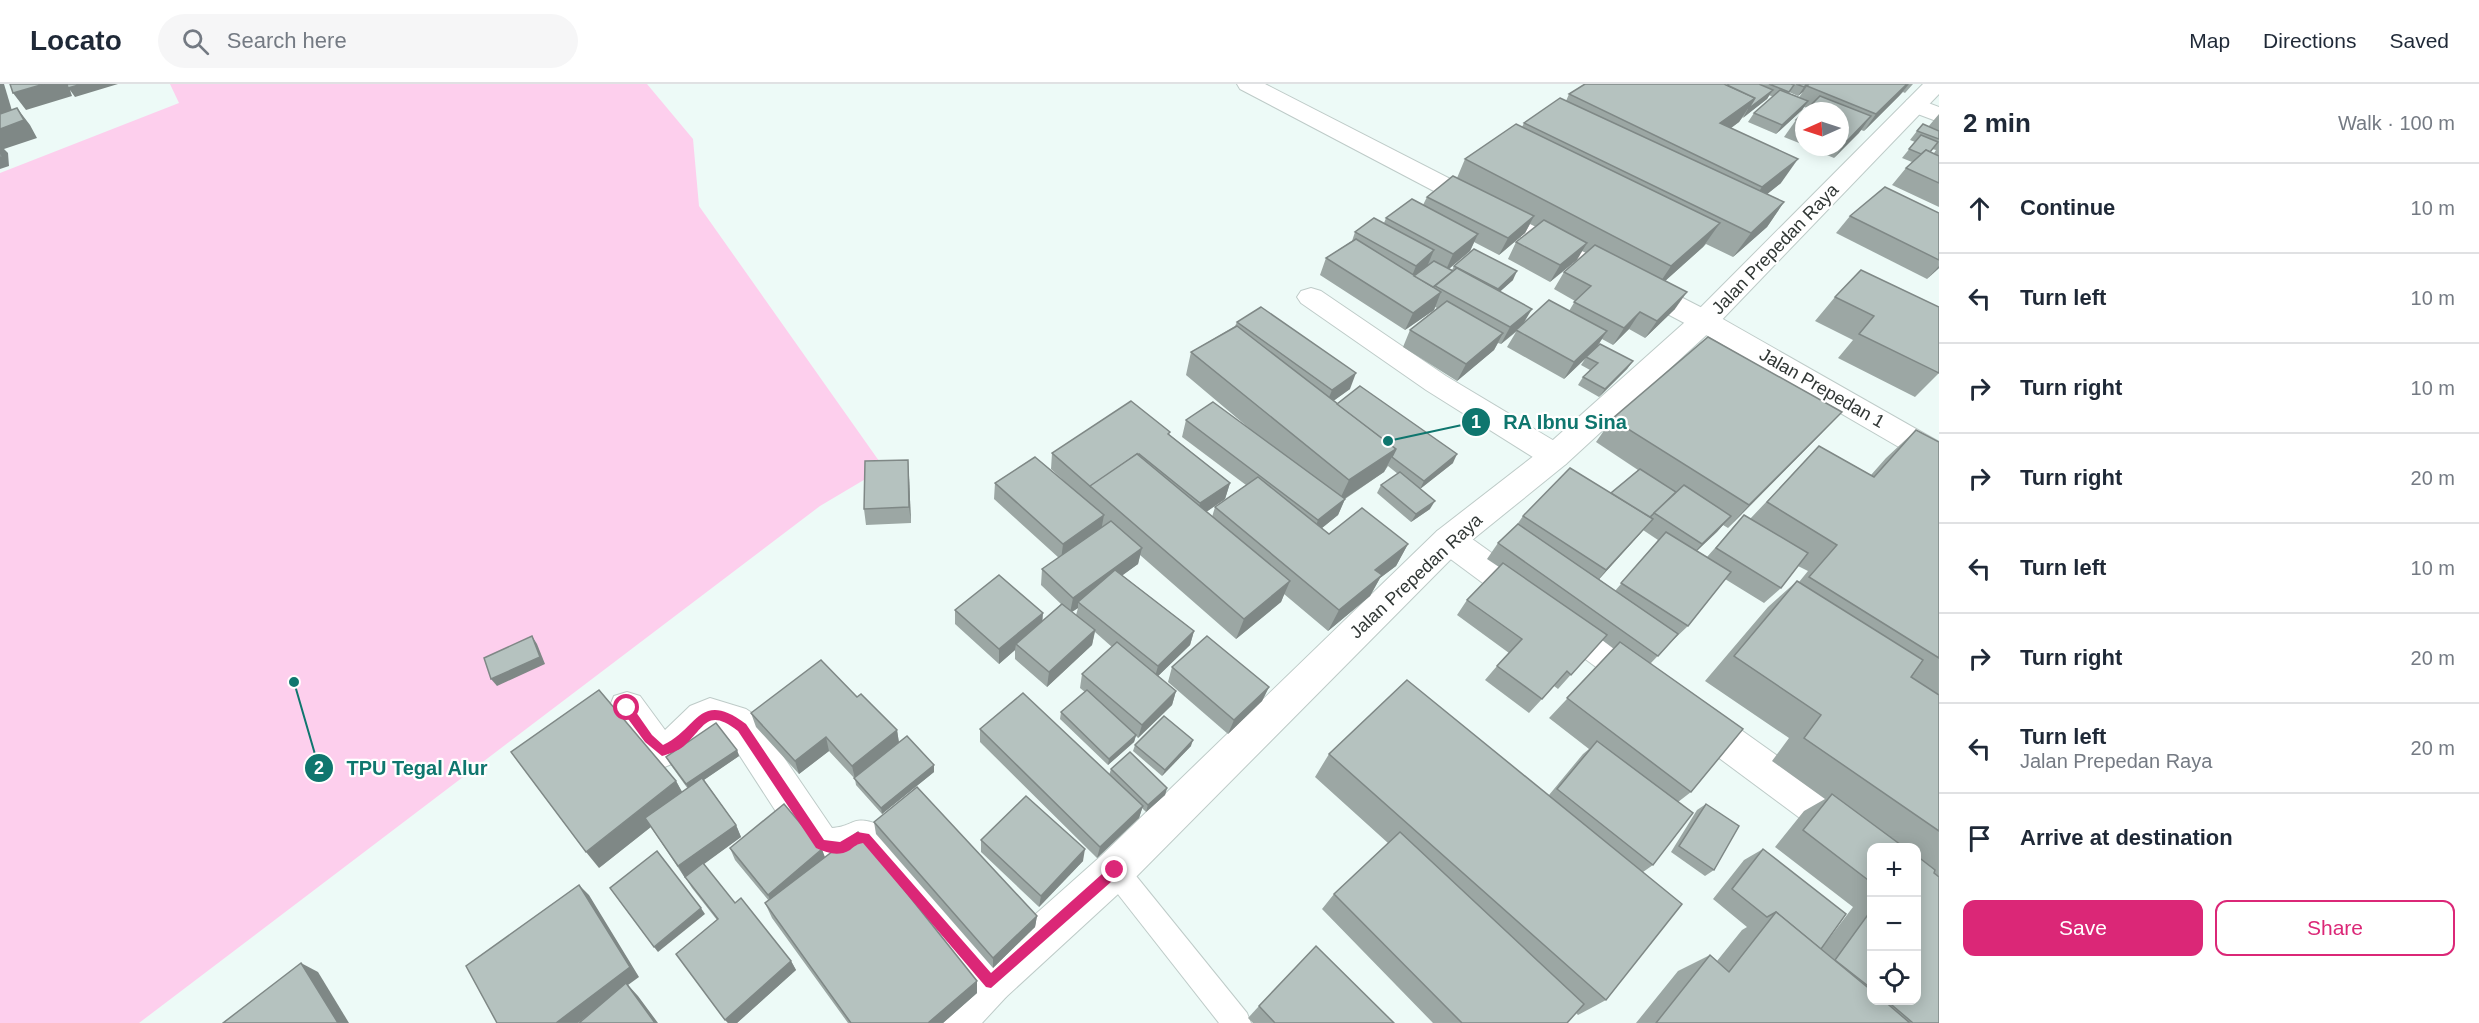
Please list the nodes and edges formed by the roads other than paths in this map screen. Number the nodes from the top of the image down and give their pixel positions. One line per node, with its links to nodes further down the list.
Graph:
1 (1248, 84): 4 (street, Jalan Prepedan 1)
2 (1930, 102): 4 (street, Jalan Prepedan Raya)
3 (1311, 297): 5 (street)
4 (1704, 321): 5 (street, Jalan Prepedan Raya); 6 (street, Jalan Prepedan 1)
5 (1555, 456): 7 (street, Jalan Prepedan Raya)
6 (1939, 456)
7 (1449, 540): 9 (street); 10 (street, Jalan Prepedan Raya)
8 (627, 708): 11 (street)
9 (1867, 844)
10 (1115, 870): 11 (street, Jalan Prepedan Raya); 13 (lane)
11 (991, 982): 12 (street, Jalan Prepedan Raya)
12 (953, 1023)
13 (1237, 1023)

